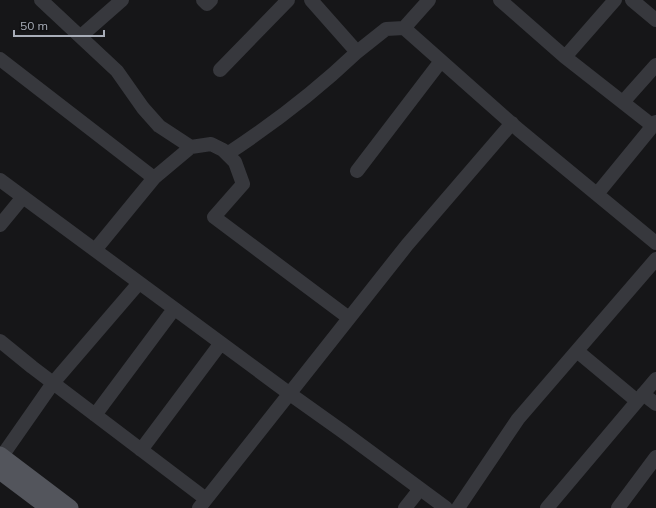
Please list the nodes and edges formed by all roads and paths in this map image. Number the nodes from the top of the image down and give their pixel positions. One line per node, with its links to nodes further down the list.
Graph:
1 (41, 0): 13 (street)
2 (122, 0): 13 (street)
3 (203, 0): 4 (street)
4 (210, 0)
5 (288, 0): 19 (street)
6 (311, 0): 14 (street)
7 (500, 0): 15 (street)
8 (615, 0): 15 (street)
9 (632, 0): 11 (street)
10 (425, 1): 12 (street)
11 (656, 20)
12 (404, 28): 14 (street); 17 (street)
13 (81, 36): 23 (street)
14 (357, 52): 24 (street)
15 (565, 57): 20 (street)
16 (0, 59): 26 (street)
17 (441, 60): 21 (street); 25 (street)
18 (656, 65): 20 (street)
19 (220, 70)
20 (623, 102): 22 (street)
21 (512, 123): 28 (street); 36 (street)
22 (655, 124): 28 (street)
23 (192, 148): 24 (street); 26 (street)
24 (227, 154): 36 (street)
25 (357, 171)
26 (154, 178): 32 (street)
27 (0, 180): 29 (street)
28 (597, 194): 31 (street)
29 (23, 197): 30 (street); 32 (street)
30 (0, 225)
31 (656, 243)
32 (95, 250): 34 (street)
33 (656, 259): 39 (street)
34 (139, 283): 35 (street); 41 (street)
35 (174, 309): 38 (street); 45 (street)
36 (349, 318): 42 (street)
37 (0, 341): 41 (street)
38 (221, 343): 42 (street); 46 (street)
39 (577, 351): 43 (street); 55 (street)
40 (656, 379): 43 (street)
41 (53, 383): 45 (street); 48 (street)
42 (290, 394): 49 (street); 50 (street)
43 (640, 398): 44 (street); 56 (street)
44 (656, 404)
45 (95, 415): 46 (street)
46 (141, 450): 50 (street)
47 (656, 457): 57 (street)
48 (1, 461): 51 (main road); 52 (main road)
49 (420, 489): 53 (street); 54 (street)
50 (203, 503)
51 (46, 507)
52 (70, 508)
53 (405, 508)
54 (446, 508)
55 (458, 508)
56 (547, 508)
57 (618, 508)

